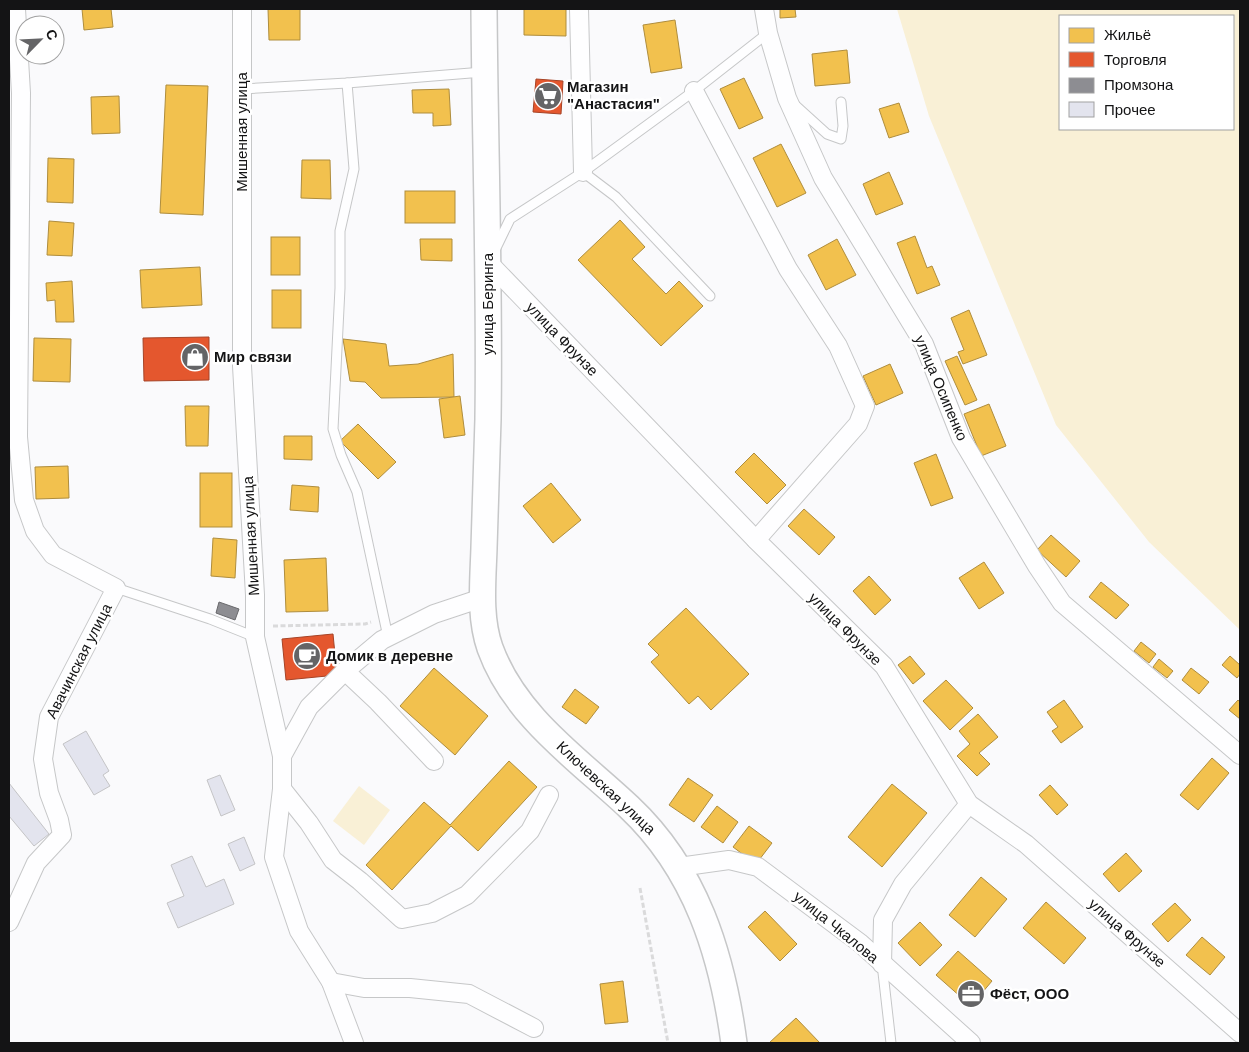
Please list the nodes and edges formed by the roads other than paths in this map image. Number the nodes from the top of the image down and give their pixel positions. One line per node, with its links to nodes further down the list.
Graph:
1 (16, 9): 17 (street, Авачинская улица)
2 (242, 9): 9 (street, Мишенная улица)
3 (484, 9): 7 (main road, улица Беринга)
4 (579, 9): 13 (street)
5 (764, 9): 6 (street, улица Осипенко)
6 (768, 34): 10 (lane); 11 (street, улица Осипенко)
7 (484, 72): 8 (lane); 14 (main road, улица Беринга)
8 (347, 83): 9 (lane); 20 (lane)
9 (242, 89): 19 (street, Мишенная улица)
10 (694, 91): 13 (lane); 16 (street)
11 (787, 98): 12 (lane); 22 (street, улица Осипенко)
12 (841, 102)
13 (583, 172): 14 (lane); 15 (lane)
14 (489, 263): 16 (street, улица Фрунзе); 18 (main road, улица Беринга)
15 (710, 296)
16 (756, 540): 27 (street, улица Фрунзе)
17 (116, 588): 19 (lane); 29 (street, Авачинская улица)
18 (482, 598): 20 (street); 28 (main road, Ключевская улица)
19 (255, 632): 23 (street, Мишенная улица)
20 (388, 637): 21 (street)
21 (344, 671): 23 (street); 24 (street)
22 (1240, 755)
23 (282, 756): 25 (street, Мишенная улица)
24 (434, 761)
25 (282, 789): 26 (street); 31 (street, Мишенная улица)
26 (550, 795)
27 (969, 804): 30 (street); 33 (street, улица Фрунзе)
28 (679, 867): 30 (street, улица Чкалова); 35 (main road, Ключевская улица)
29 (9, 922)
30 (882, 964): 36 (lane); 37 (street, улица Чкалова)
31 (331, 982): 32 (street); 34 (street, Мишенная улица)
32 (534, 1028)
33 (1240, 1033)
34 (354, 1043)
35 (734, 1043)
36 (891, 1043)
37 (971, 1043)

